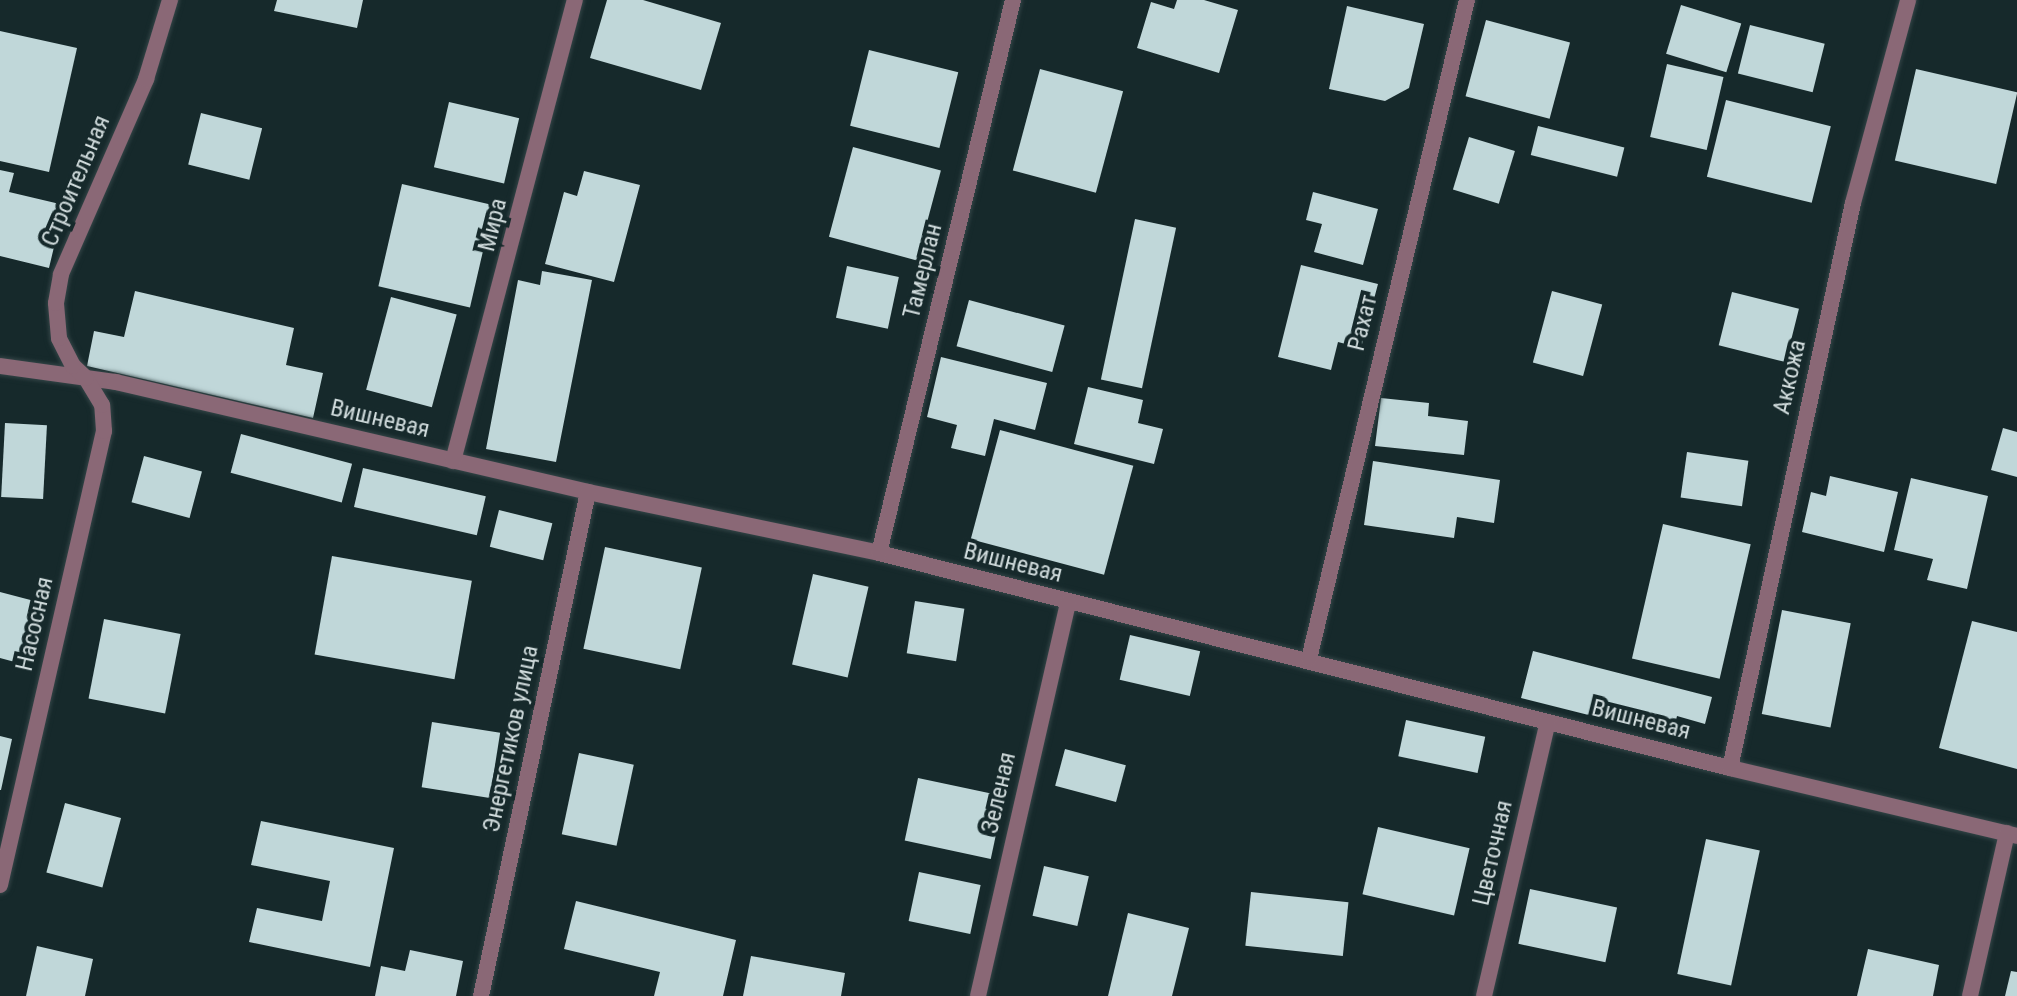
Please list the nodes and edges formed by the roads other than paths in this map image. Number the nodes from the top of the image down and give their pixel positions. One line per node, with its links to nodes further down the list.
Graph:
1 (170, 0): 7 (street, Строительная)
2 (575, 0): 8 (street, Мира)
3 (1013, 0): 10 (street, Тамерлан)
4 (1467, 0): 12 (street, Рахат)
5 (1908, 0): 14 (street, Аккожа)
6 (0, 366): 7 (street, Вишневая)
7 (86, 378): 8 (street, Вишневая); 16 (street, Насосная)
8 (453, 461): 9 (street, Вишневая)
9 (588, 492): 10 (street, Вишневая); 17 (street, Энергетиков улица)
10 (879, 553): 11 (street, Вишневая)
11 (1068, 602): 12 (street, Вишневая); 18 (street, Зеленая)
12 (1309, 659): 13 (street, Вишневая)
13 (1548, 722): 14 (street, Вишневая); 19 (street, Цветочная)
14 (1730, 768): 15 (street, Вишневая)
15 (2012, 834): 20 (street, Вишневая)
16 (0, 885)
17 (481, 996)
18 (978, 996)
19 (1484, 996)
20 (1970, 996)

